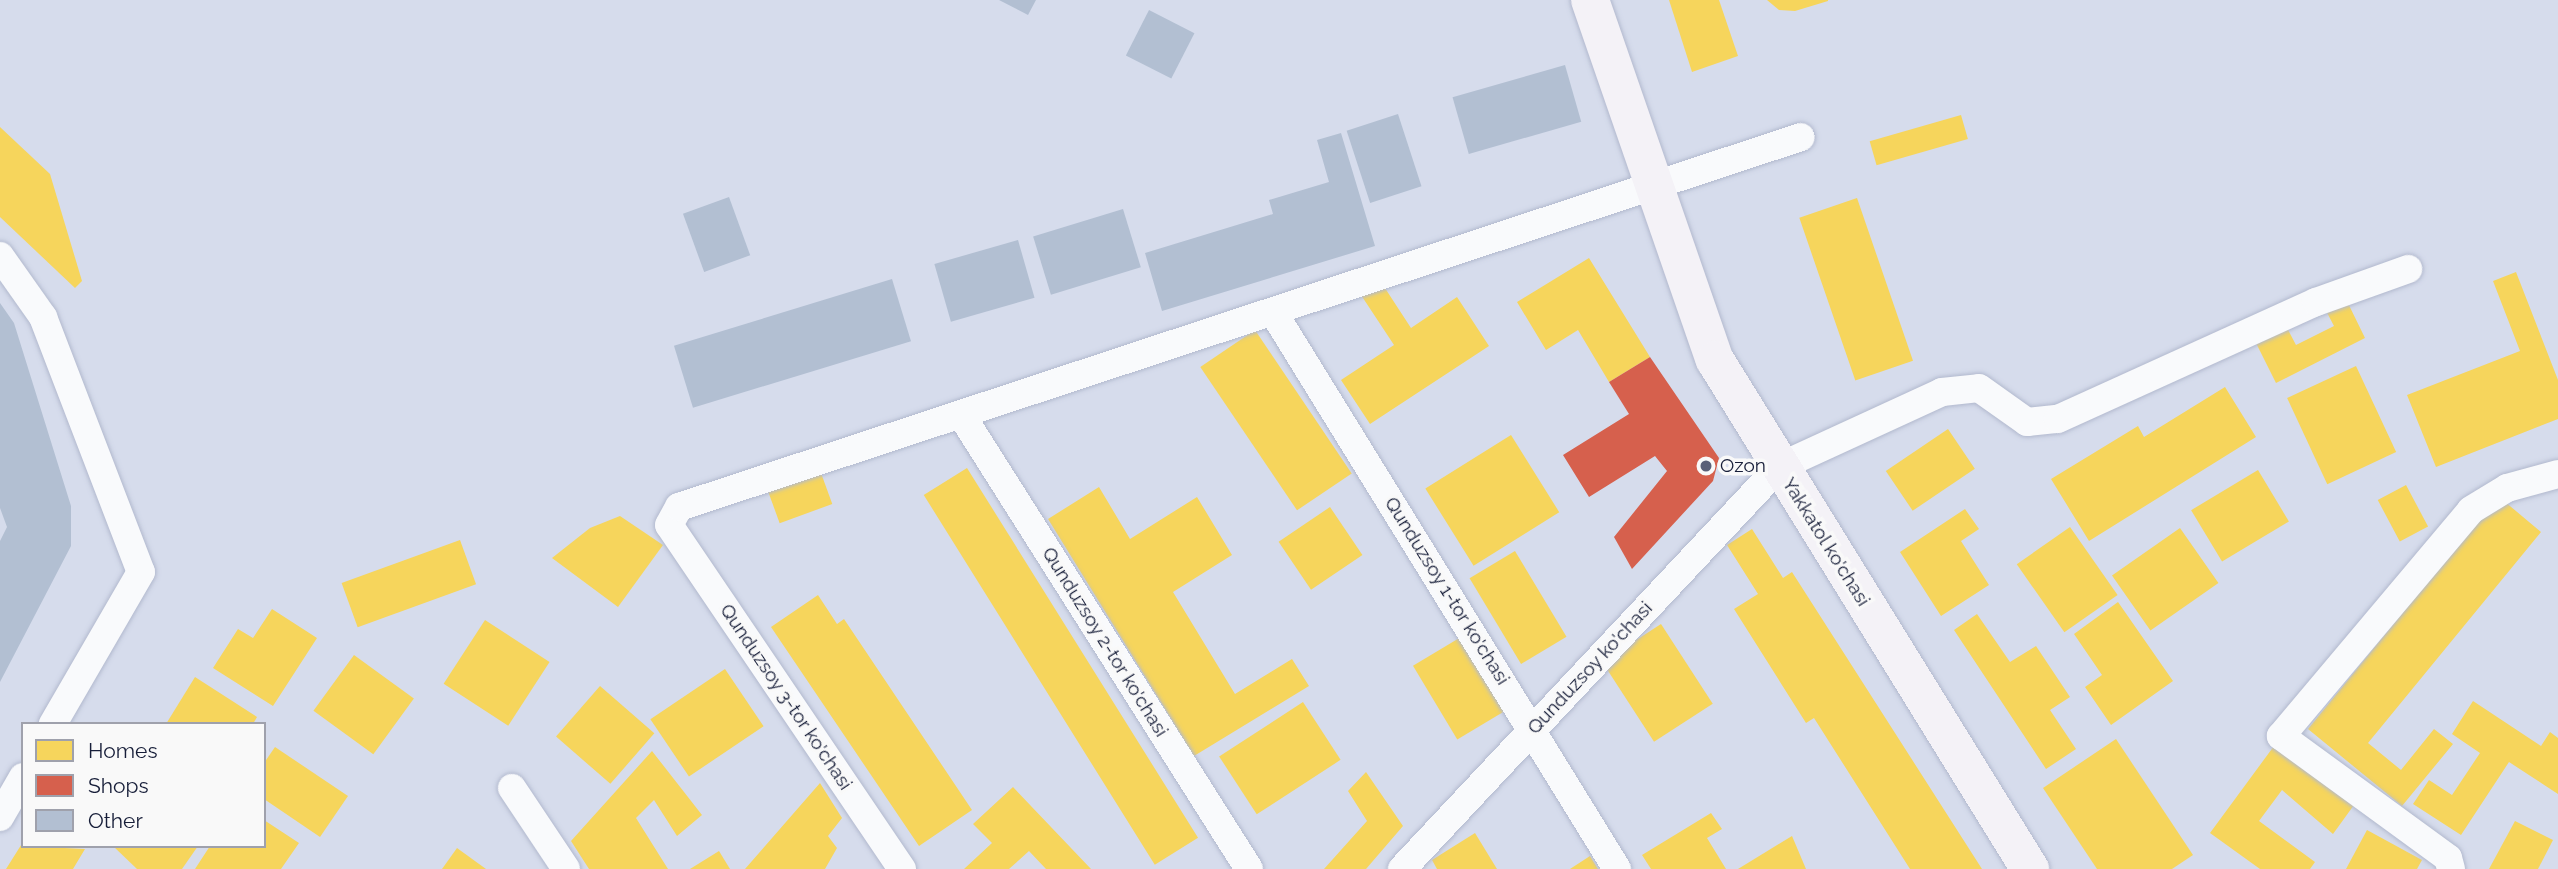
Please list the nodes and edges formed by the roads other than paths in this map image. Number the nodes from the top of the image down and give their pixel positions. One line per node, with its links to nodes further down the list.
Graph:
1 (1590, 0): 3 (street, Yakkatol ko'chasi)
2 (1801, 137): 3 (street)
3 (1652, 186): 6 (street); 8 (street, Yakkatol ko'chasi)
4 (0, 256): 10 (street)
5 (2408, 269): 8 (street)
6 (1275, 315): 7 (street); 11 (street, Qunduzsoy 1-tor ko'chasi)
7 (962, 416): 16 (street, Qunduzsoy 3-tor ko'chasi); 17 (street, Qunduzsoy 2-tor ko'chasi)
8 (1779, 467): 11 (street, Qunduzsoy ko'chasi); 20 (street, Yakkatol ko'chasi)
9 (2558, 474): 21 (street)
10 (55, 722)
11 (1533, 729): 18 (street, Qunduzsoy ko'chasi); 19 (street, Qunduzsoy 1-tor ko'chasi)
12 (21, 780): 14 (street)
13 (512, 788): 15 (street)
14 (0, 817)
15 (566, 869)
16 (902, 869)
17 (1248, 869)
18 (1402, 869)
19 (1617, 869)
20 (2030, 869)
21 (2451, 869)

